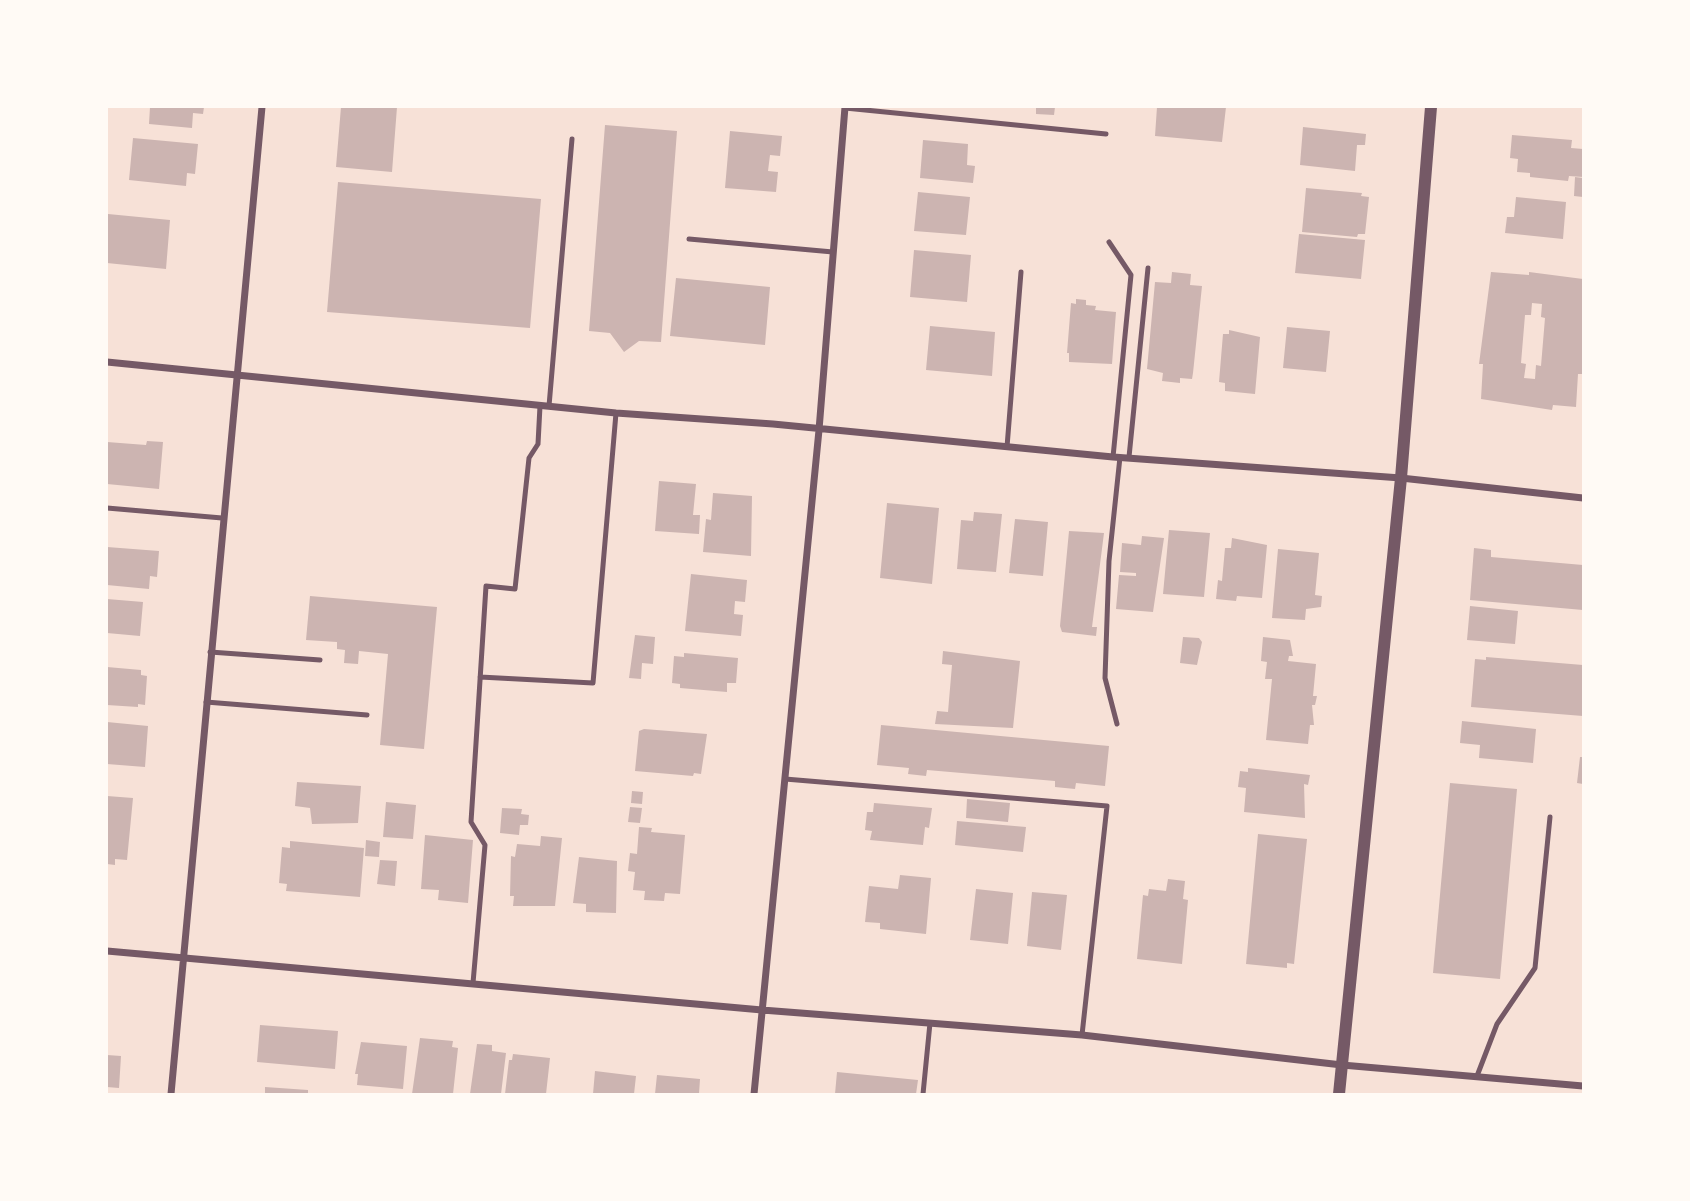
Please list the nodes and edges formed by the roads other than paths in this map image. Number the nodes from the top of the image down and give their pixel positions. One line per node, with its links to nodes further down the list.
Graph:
1 (262, 107): 12 (street)
2 (1431, 107): 19 (street)
3 (845, 108): 4 (lane); 8 (street)
4 (1106, 134)
5 (572, 139): 13 (lane)
6 (689, 239): 8 (lane)
7 (1109, 243): 17 (lane)
8 (833, 252): 15 (street)
9 (1148, 268): 18 (lane)
10 (1021, 272): 16 (lane)
11 (107, 362): 12 (street)
12 (237, 374): 13 (street); 22 (street)
13 (544, 406): 14 (street); 25 (lane)
14 (616, 412): 15 (street); 25 (lane)
15 (820, 430): 16 (street); 29 (street)
16 (1007, 447): 17 (street)
17 (1116, 457): 18 (street); 28 (lane)
18 (1129, 457): 19 (street)
19 (1401, 478): 20 (street); 37 (street)
20 (1583, 498)
21 (107, 508): 22 (lane)
22 (222, 517): 23 (street)
23 (210, 652): 24 (lane); 26 (street)
24 (320, 660)
25 (480, 677): 33 (lane)
26 (206, 702): 27 (lane); 32 (street)
27 (367, 715)
28 (1118, 724)
29 (785, 779): 34 (street); 36 (lane)
30 (1550, 817): 38 (lane)
31 (107, 951): 32 (street)
32 (184, 958): 33 (street); 40 (street)
33 (473, 983): 34 (street)
34 (762, 1010): 35 (street); 41 (street)
35 (930, 1023): 36 (street); 42 (lane)
36 (1082, 1035): 37 (street)
37 (1342, 1065): 38 (street); 43 (street)
38 (1477, 1076): 39 (street)
39 (1583, 1086)
40 (171, 1094)
41 (754, 1094)
42 (923, 1094)
43 (1339, 1094)

